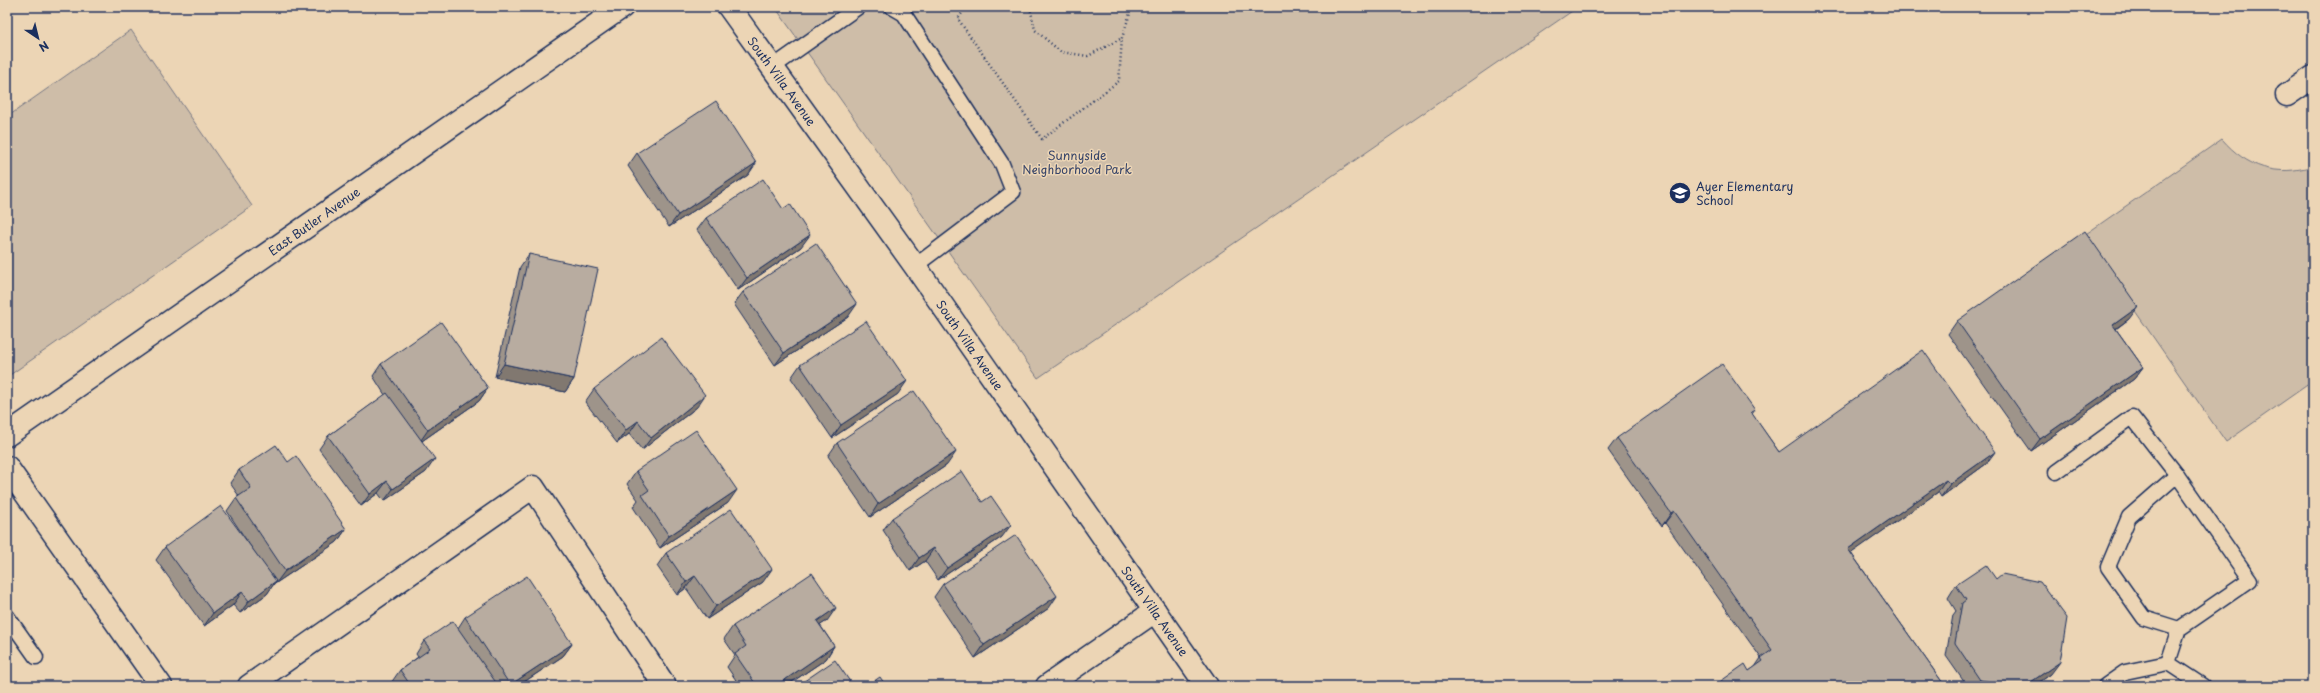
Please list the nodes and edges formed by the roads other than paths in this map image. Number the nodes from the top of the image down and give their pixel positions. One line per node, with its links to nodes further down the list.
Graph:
1 (622, 7): 9 (street, East Butler Avenue)
2 (729, 7): 5 (street, South Villa Avenue)
3 (858, 7): 5 (lane)
4 (892, 7): 8 (lane)
5 (773, 67): 8 (street, South Villa Avenue)
6 (2313, 77): 7 (street)
7 (2287, 95)
8 (915, 266): 13 (street, South Villa Avenue)
9 (7, 435)
10 (7, 467): 18 (street)
11 (2056, 472): 12 (lane)
12 (2177, 476): 15 (lane); 15 (lane)
13 (1155, 611): 21 (street); 22 (street, South Villa Avenue)
14 (7, 616): 16 (lane)
15 (2179, 629): 17 (lane)
16 (36, 657)
17 (2168, 663): 23 (lane); 24 (lane)
18 (160, 686)
19 (249, 686): 20 (street)
20 (665, 686)
21 (1046, 686)
22 (1207, 686)
23 (2105, 686)
24 (2203, 686)

